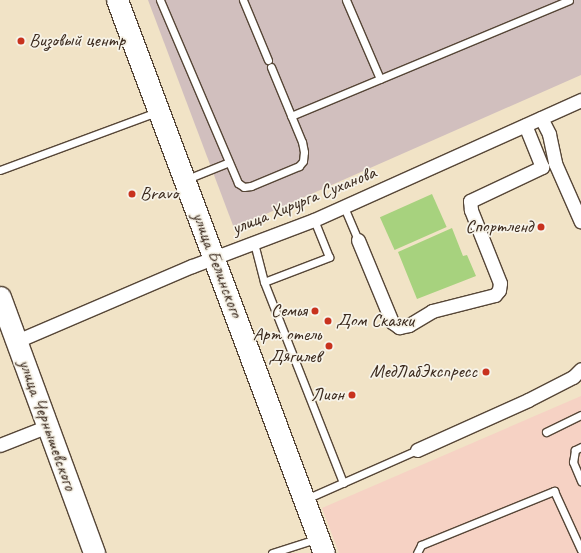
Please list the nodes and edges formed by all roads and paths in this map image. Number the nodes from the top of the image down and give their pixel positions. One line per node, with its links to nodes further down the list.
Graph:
1 (118, 0): 8 (main road, улица Белинского)
2 (160, 0): 12 (lane)
3 (243, 0): 9 (lane)
4 (346, 0): 6 (lane)
5 (570, 0): 6 (lane)
6 (380, 79): 9 (lane)
7 (581, 100): 10 (street, улица Хирурга Суханова)
8 (159, 111): 13 (lane); 14 (main road, улица Белинского)
9 (291, 116): 12 (lane)
10 (541, 118): 11 (street, улица Хирурга Суханова); 17 (street)
11 (524, 126): 15 (street, улица Хирурга Суханова); 18 (street)
12 (229, 162): 14 (lane)
13 (0, 170)
14 (186, 180): 20 (main road, улица Белинского)
15 (344, 207): 16 (street, улица Хирурга Суханова); 18 (lane)
16 (314, 220): 19 (street, улица Хирурга Суханова); 21 (lane)
17 (581, 222)
18 (358, 240)
19 (254, 243): 20 (street, улица Хирурга Суханова); 21 (lane)
20 (215, 258): 23 (street, улица Хирурга Суханова); 33 (main road, улица Белинского)
21 (264, 282): 32 (lane)
22 (0, 297): 23 (main road, улица Чернышевского)
23 (17, 341): 26 (main road, улица Чернышевского)
24 (581, 369): 30 (street)
25 (581, 415): 27 (lane)
26 (48, 426): 28 (street); 36 (main road, улица Чернышевского)
27 (546, 432)
28 (0, 445)
29 (581, 447): 31 (lane)
30 (418, 450): 32 (lane)
31 (581, 481)
32 (343, 483): 33 (lane)
33 (306, 499): 34 (main road, улица Белинского)
34 (322, 545): 37 (lane)
35 (581, 550): 38 (lane)
36 (94, 553)
37 (272, 553)
38 (417, 553)

